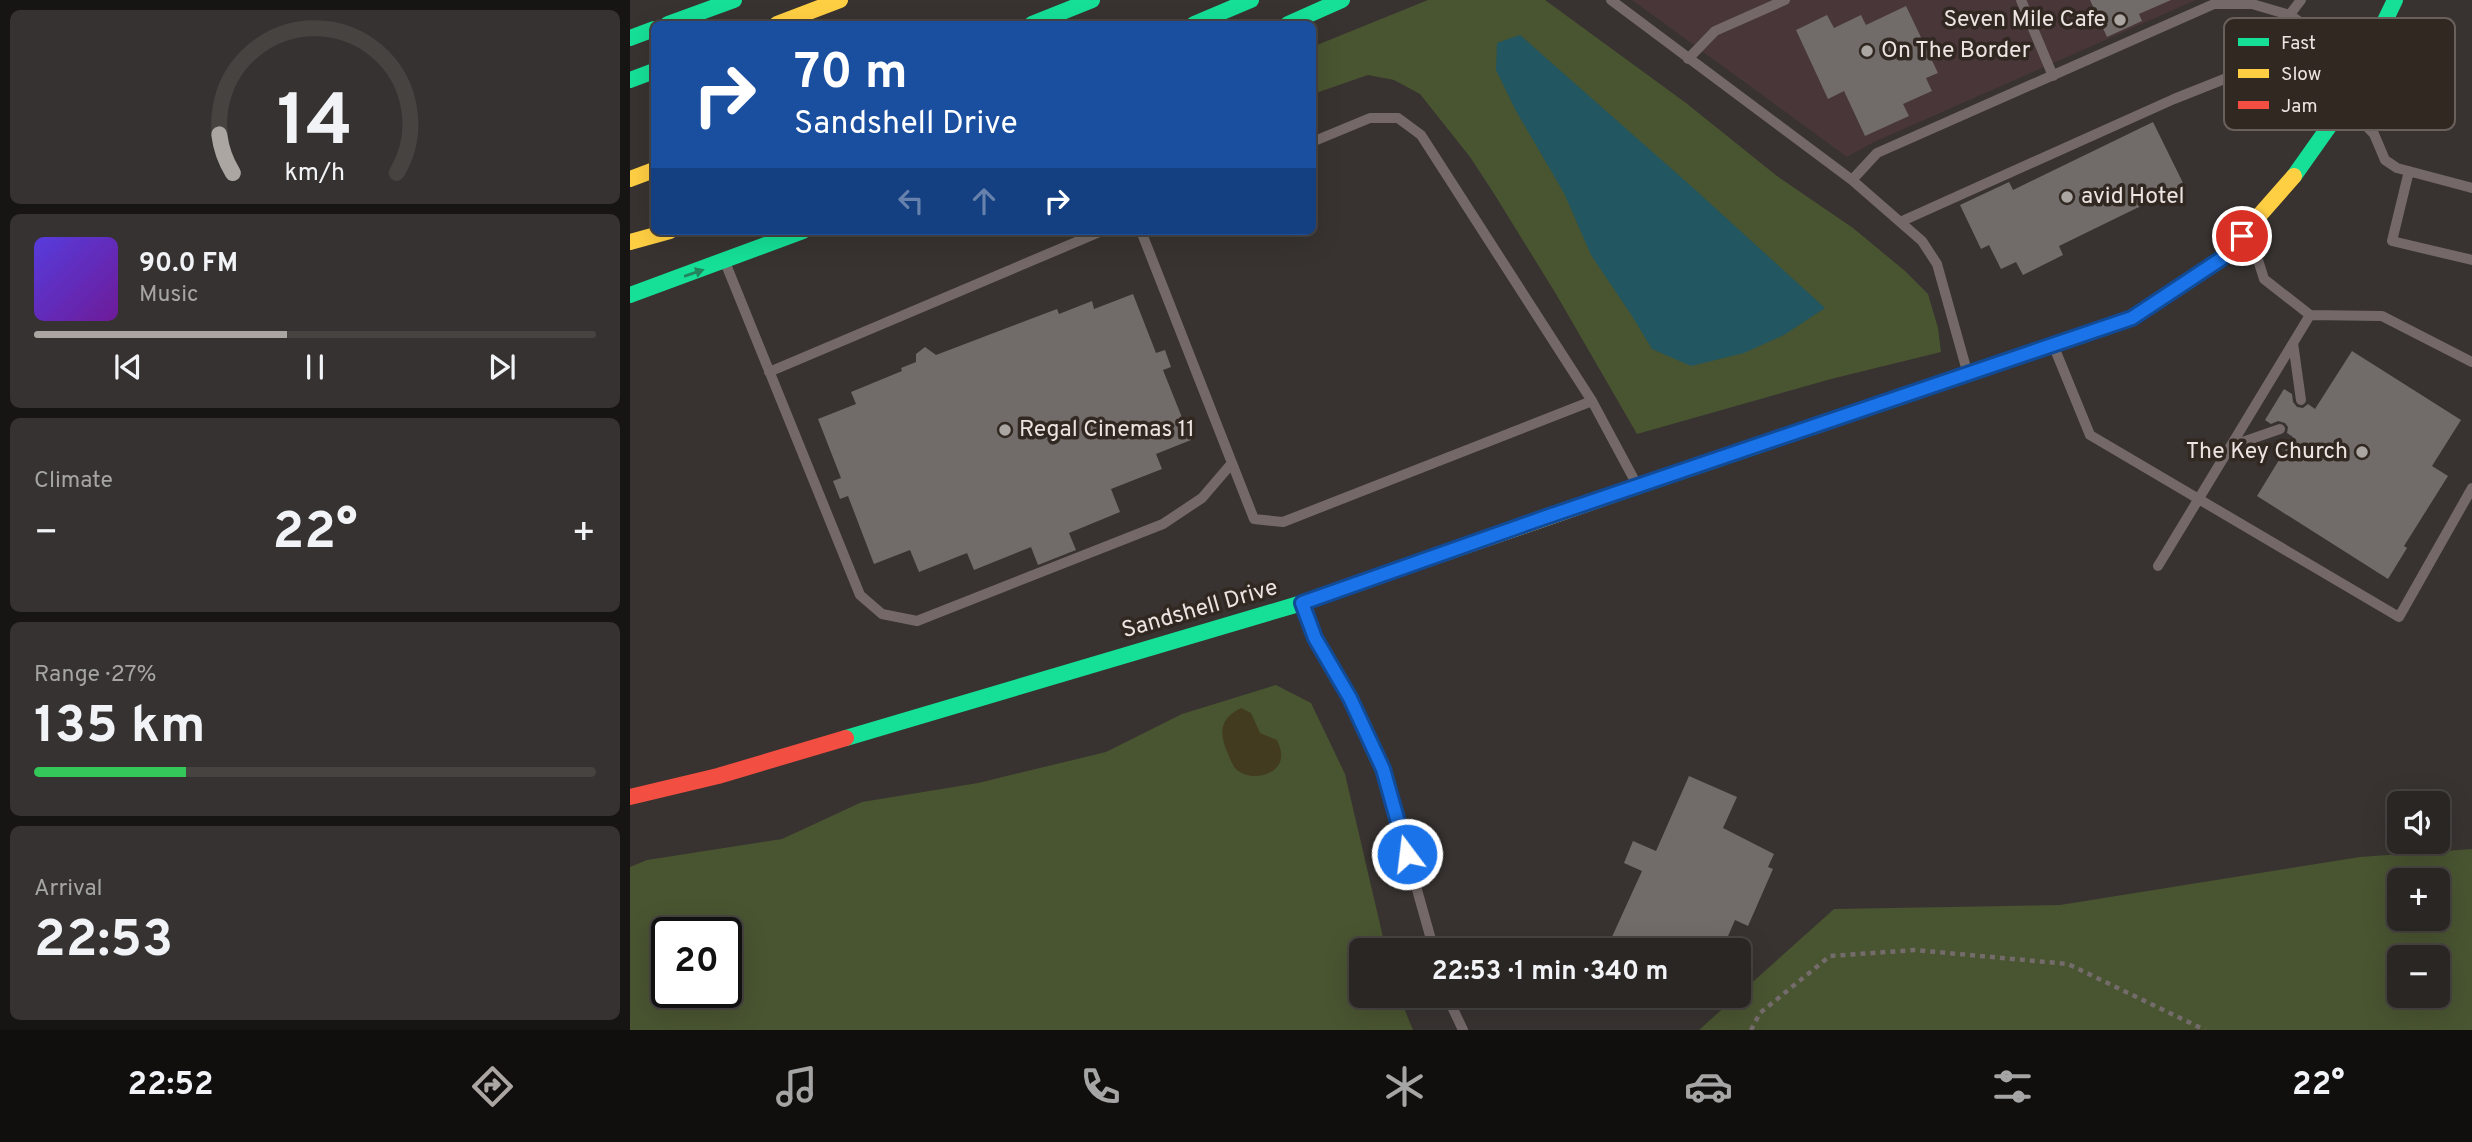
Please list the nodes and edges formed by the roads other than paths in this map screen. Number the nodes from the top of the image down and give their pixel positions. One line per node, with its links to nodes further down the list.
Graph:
1 (734, 0): 16 (main road)
2 (840, 0): 17 (main road)
3 (1092, 0): 18 (main road)
4 (1251, 0): 19 (main road)
5 (1342, 0): 20 (main road)
6 (1611, 0): 23 (lane)
7 (1785, 0): 23 (lane)
8 (2021, 0): 25 (lane)
9 (2301, 0): 12 (lane)
10 (2395, 0): 15 (main road, Sandshell Drive)
11 (2213, 2): 12 (lane); 25 (lane)
12 (2290, 15): 13 (lane); 14 (lane)
13 (2288, 18)
14 (2294, 18)
15 (2386, 18)
16 (676, 21)
17 (785, 21)
18 (1040, 21)
19 (1201, 21)
20 (1295, 21)
21 (651, 30): 22 (main road)
22 (630, 38)
23 (1688, 59): 34 (lane)
24 (651, 72): 27 (main road)
25 (2053, 76): 34 (lane)
26 (2224, 79): 36 (lane)
27 (630, 80)
28 (2326, 130): 41 (main road, Sandshell Drive)
29 (2370, 130): 32 (lane)
30 (1316, 140): 53 (lane)
31 (651, 171): 33 (main road)
32 (2409, 171): 35 (lane); 43 (lane)
33 (630, 179)
34 (1852, 180): 36 (lane)
35 (2472, 188)
36 (1900, 222): 51 (lane)
37 (655, 235): 42 (main road)
38 (793, 235): 44 (main road)
39 (1093, 235): 50 (lane)
40 (1143, 235): 56 (lane)
41 (2242, 236): 46 (lane); 48 (main road, Sandshell Drive)
42 (630, 242)
43 (2472, 260)
44 (725, 262): 45 (main road, one-way to 44); 50 (lane)
45 (630, 295)
46 (2310, 315): 47 (lane); 49 (lane)
47 (2293, 343): 52 (lane); 55 (lane)
48 (2053, 345): 51 (main road, Sandshell Drive); 59 (lane)
49 (2472, 362)
50 (769, 372): 56 (lane)
51 (1967, 374): 57 (main road, Sandshell Drive)
52 (2301, 400)
53 (1592, 401): 56 (lane); 57 (lane)
54 (2280, 429): 55 (lane)
55 (2231, 446): 59 (lane)
56 (1232, 463)
57 (1637, 486): 61 (main road, Sandshell Drive)
58 (2472, 488): 59 (lane)
59 (2200, 499): 60 (lane)
60 (2158, 566)
61 (1302, 603): 62 (main road, Sandshell Drive); 63 (lane)
62 (630, 797)
63 (1431, 938)
64 (1453, 1008): 65 (lane)
65 (1464, 1030)

